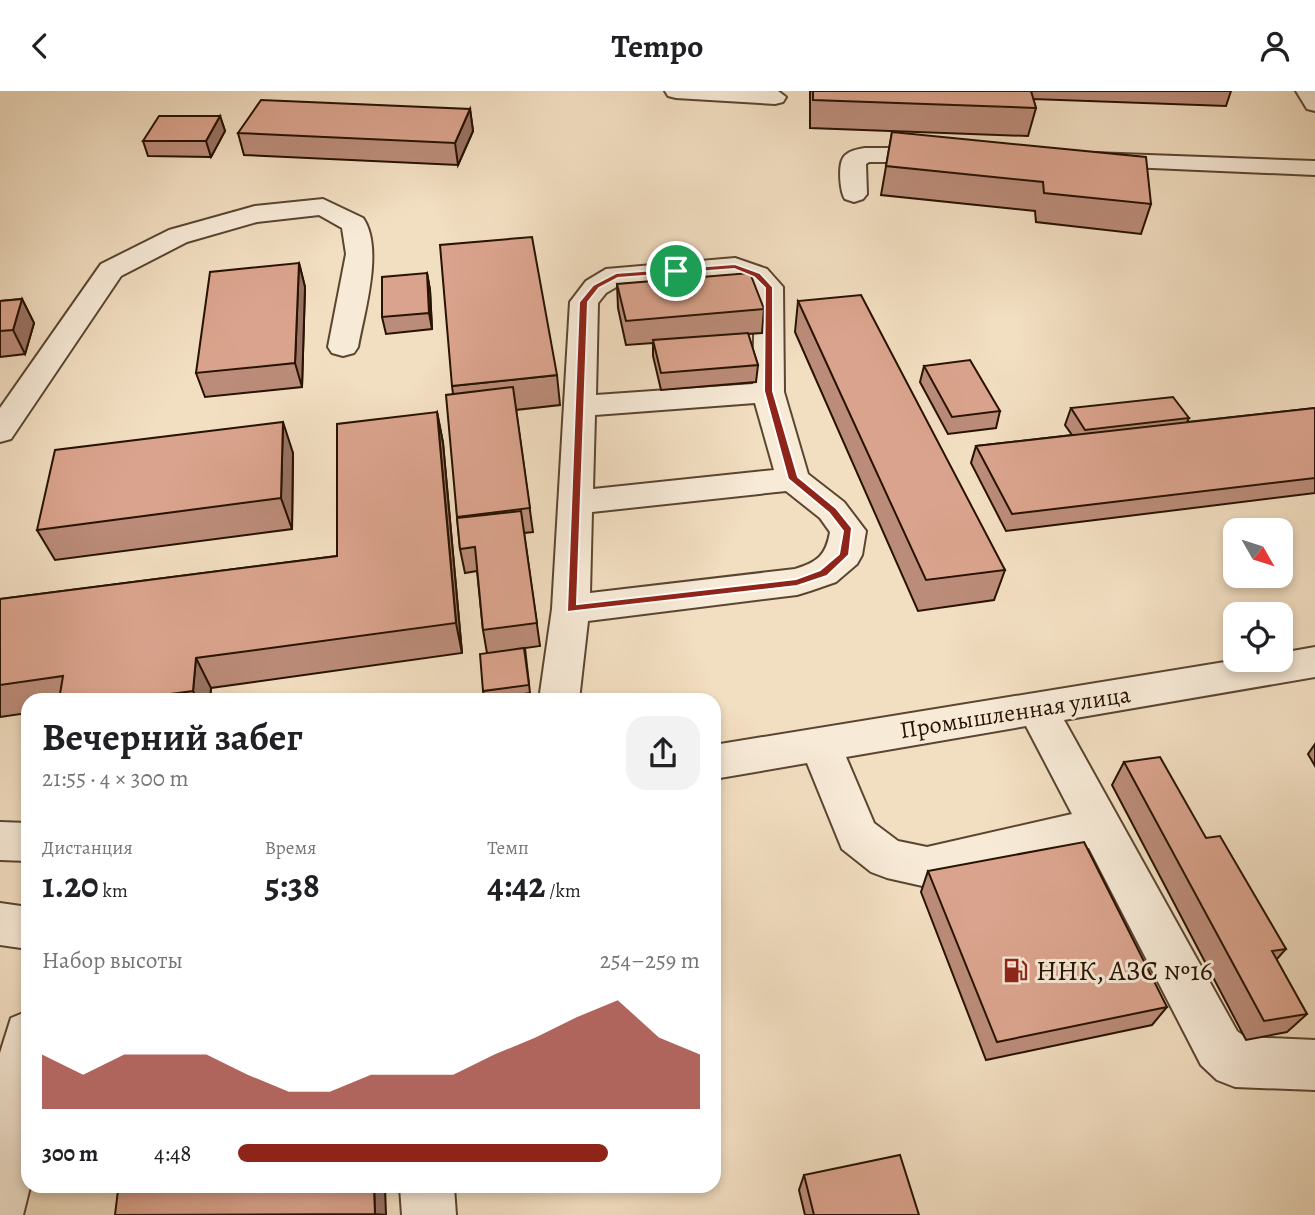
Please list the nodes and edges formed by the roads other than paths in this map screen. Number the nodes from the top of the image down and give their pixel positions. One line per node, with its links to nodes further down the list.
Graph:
1 (676, 91): 3 (street)
2 (1307, 91): 4 (street)
3 (775, 94): 5 (street)
4 (1315, 104)
5 (773, 120)
6 (966, 156): 9 (street)
7 (1064, 159): 8 (street)
8 (1315, 168)
9 (854, 194)
10 (343, 347): 13 (street)
11 (768, 391): 12 (street); 12 (street); 14 (street)
12 (579, 405): 15 (street)
13 (0, 432)
14 (793, 479): 15 (street); 16 (street)
15 (576, 502): 16 (street)
16 (571, 609): 18 (street)
17 (1315, 662): 19 (street, Промышленная улица)
18 (560, 693)
19 (1037, 708): 20 (street, Промышленная улица); 22 (street)
20 (820, 745): 21 (street, Промышленная улица); 22 (street)
21 (721, 761)
22 (1101, 826): 28 (street)
23 (0, 841): 24 (street)
24 (21, 842)
25 (0, 924): 26 (street)
26 (21, 927)
27 (18, 1041): 30 (street)
28 (1312, 1070)
29 (427, 1193): 31 (street)
30 (0, 1204)
31 (429, 1215)

